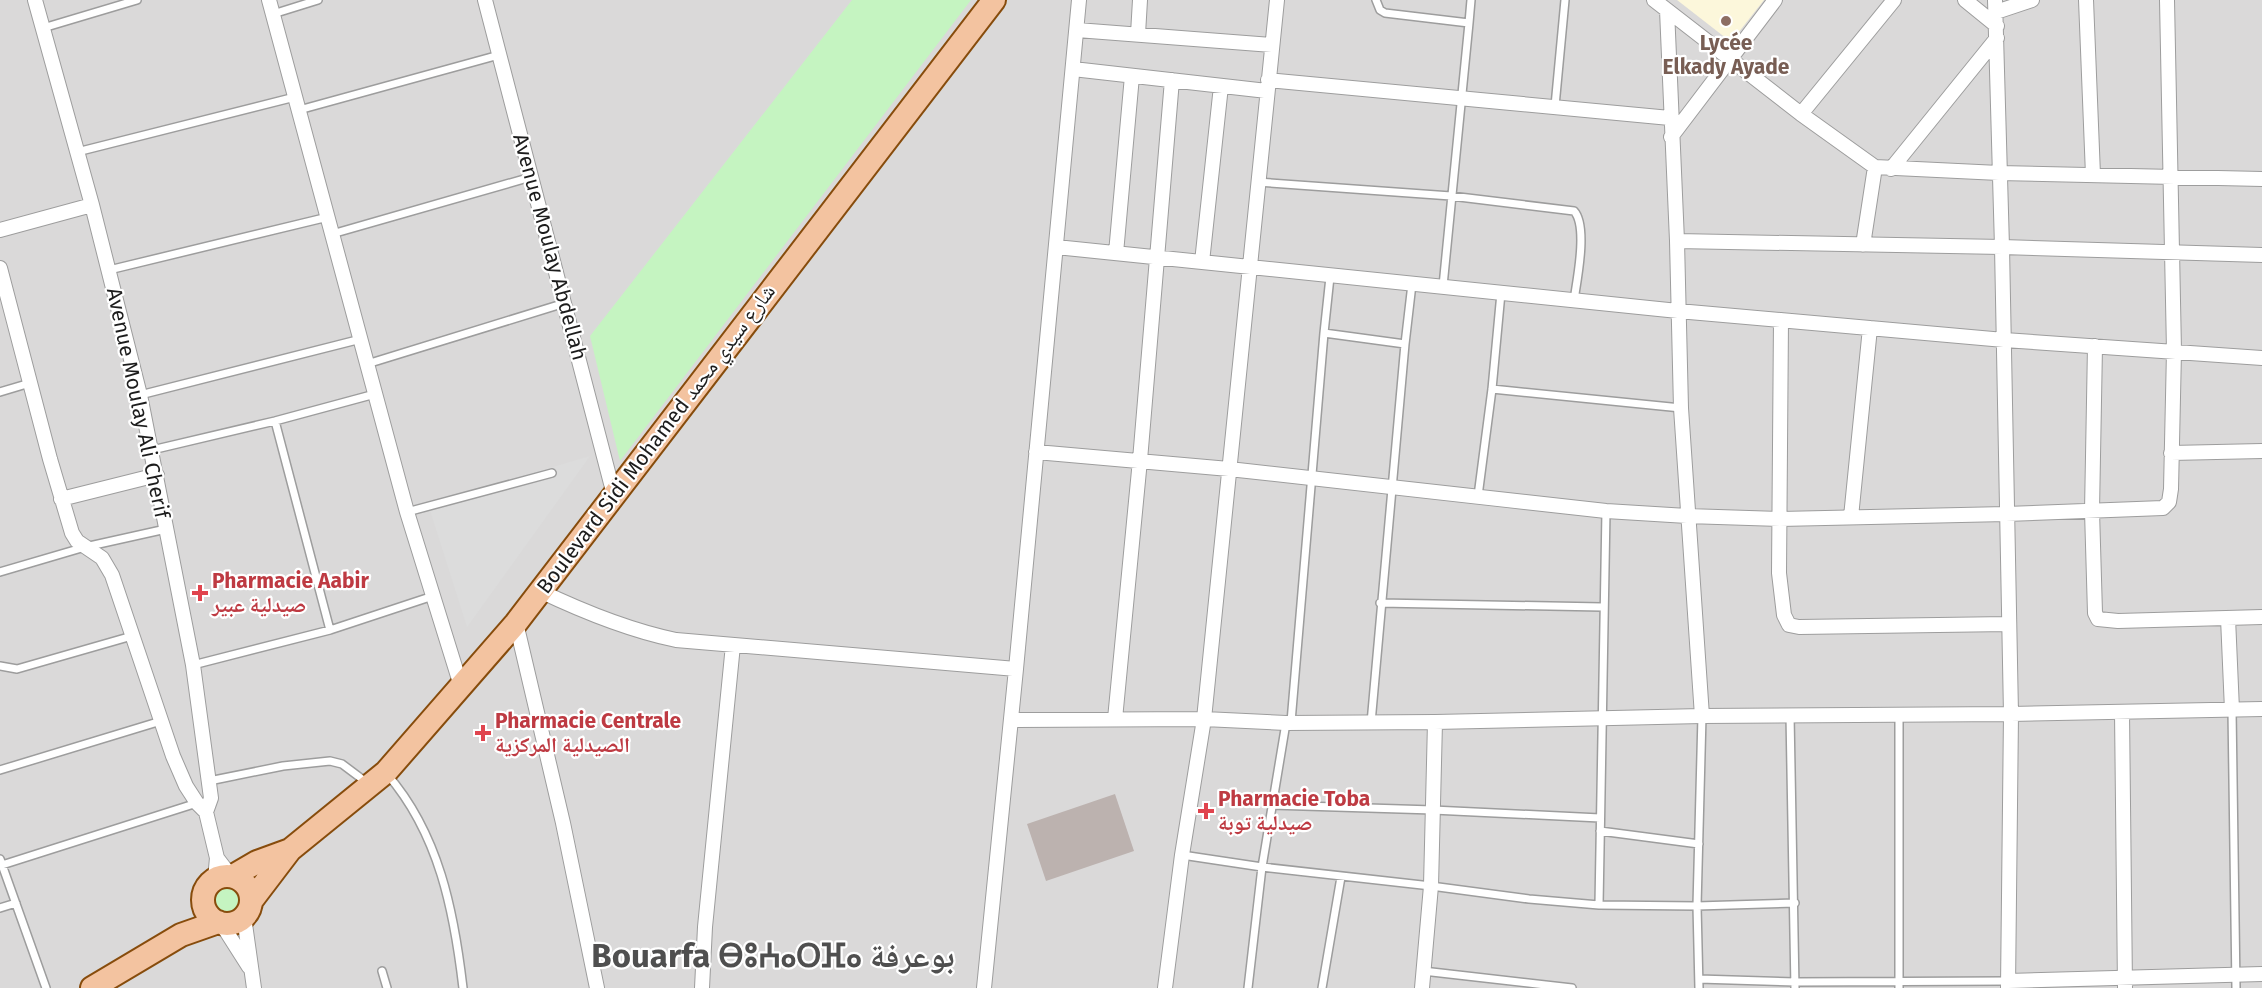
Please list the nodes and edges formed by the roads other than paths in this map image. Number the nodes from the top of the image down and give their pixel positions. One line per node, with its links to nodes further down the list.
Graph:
1 (35, 0): 24 (street, Avenue Moulay Ali Cherif)
2 (137, 0): 24 (lane)
3 (269, 0): 21 (street)
4 (318, 0): 21 (lane)
5 (485, 0): 28 (street, Avenue Moulay Abdellah)
6 (994, 0): 101 (main road, Boulevard Sidi Mohamed شارع سيدي محمد)
7 (1079, 0): 25 (street)
8 (1140, 0): 26 (street)
9 (1277, 0): 27 (street)
10 (1376, 0): 23 (lane)
11 (1471, 0): 23 (lane)
12 (1565, 0): 37 (lane)
13 (1654, 0): 20 (street)
14 (1775, 0): 29 (street)
15 (1894, 0): 38 (street)
16 (1965, 0): 22 (street)
17 (2032, 0): 22 (street)
18 (2086, 0): 45 (street)
19 (2167, 0): 46 (street)
20 (1667, 10): 29 (street); 39 (street)
21 (273, 14): 36 (street)
22 (1996, 19): 43 (street); 44 (street)
23 (1469, 23): 35 (lane)
24 (43, 28): 41 (street, Avenue Moulay Ali Cherif)
25 (1077, 30): 26 (street); 30 (street)
26 (1138, 34): 27 (street)
27 (1272, 45): 33 (street)
28 (499, 55): 36 (lane); 47 (street, Avenue Moulay Abdellah)
29 (1730, 57): 38 (street); 40 (street)
30 (1074, 69): 31 (street); 57 (street)
31 (1132, 76): 32 (street); 59 (street)
32 (1172, 80): 34 (street); 62 (street)
33 (1268, 85): 34 (street); 35 (street); 49 (street)
34 (1221, 86): 63 (street)
35 (1461, 98): 37 (street); 50 (lane)
36 (297, 104): 41 (lane); 52 (street)
37 (1555, 106): 39 (street)
38 (1802, 114): 42 (street)
39 (1670, 118): 40 (street)
40 (1671, 137): 55 (street)
41 (77, 152): 51 (street, Avenue Moulay Ali Cherif)
42 (1875, 167): 43 (street); 56 (street)
43 (1891, 169): 44 (street)
44 (2000, 173): 45 (street); 58 (street)
45 (2092, 175): 46 (street)
46 (2170, 176): 48 (street); 60 (street)
47 (531, 177): 54 (lane); 72 (street, Avenue Moulay Abdellah)
48 (2262, 179)
49 (1257, 182): 50 (lane); 64 (street)
50 (1451, 196): 69 (lane); 71 (lane)
51 (92, 205): 53 (street); 66 (street, Avenue Moulay Ali Cherif)
52 (328, 217): 54 (street); 66 (lane)
53 (0, 230)
54 (332, 234): 77 (street)
55 (1677, 241): 56 (street); 73 (street)
56 (1863, 245): 58 (street)
57 (1056, 247): 59 (street); 93 (street)
58 (2002, 247): 60 (street); 78 (street)
59 (1116, 253): 62 (street)
60 (2172, 253): 61 (street); 81 (street)
61 (2262, 255)
62 (1157, 257): 63 (street); 95 (street)
63 (1202, 262): 64 (street)
64 (1248, 267): 67 (street); 96 (street)
65 (0, 268): 84 (street)
66 (109, 270): 88 (street, Avenue Moulay Ali Cherif)
67 (1330, 276): 68 (street); 76 (lane)
68 (1412, 284): 69 (street); 79 (lane)
69 (1443, 286): 70 (street)
70 (1501, 293): 71 (street); 85 (lane)
71 (1574, 300): 73 (street)
72 (565, 303): 83 (lane); 101 (street, Avenue Moulay Abdellah)
73 (1678, 311): 74 (street); 89 (street)
74 (1781, 320): 75 (street); 110 (street)
75 (1870, 328): 78 (street); 109 (street)
76 (1324, 333): 79 (lane); 99 (lane)
77 (361, 339): 83 (street); 88 (lane)
78 (2004, 340): 80 (street); 107 (street)
79 (1405, 344): 100 (lane)
80 (2094, 345): 81 (street); 104 (street)
81 (2174, 351): 82 (street); 94 (street)
82 (2262, 358)
83 (367, 364): 87 (street)
84 (30, 383): 86 (lane); 103 (street)
85 (1492, 389): 89 (lane); 102 (lane)
86 (0, 392)
87 (375, 394): 90 (lane); 106 (street)
88 (140, 395): 91 (street, Avenue Moulay Ali Cherif)
89 (1681, 408): 108 (street)
90 (275, 421): 91 (lane); 122 (lane)
91 (152, 450): 98 (street, Avenue Moulay Ali Cherif)
92 (2262, 451): 94 (street)
93 (1036, 452): 95 (street); 127 (street)
94 (2171, 453): 104 (street)
95 (1140, 460): 96 (street); 136 (street)
96 (1229, 469): 99 (street); 137 (street)
97 (552, 473): 106 (lane)
98 (157, 475): 103 (street); 111 (street, Avenue Moulay Ali Cherif)
99 (1313, 478): 100 (street); 142 (lane)
100 (1391, 488): 102 (street); 116 (lane)
101 (614, 495): 114 (main road, Boulevard Sidi Mohamed شارع سيدي محمد)
102 (1478, 496): 105 (street)
103 (61, 499): 112 (street)
104 (2092, 510): 107 (street); 119 (street)
105 (1606, 511): 108 (street); 117 (lane)
106 (407, 512): 115 (street)
107 (2006, 514): 109 (street); 121 (street)
108 (1687, 516): 110 (street); 135 (street)
109 (1851, 517): 110 (street)
110 (1780, 519): 121 (street)
111 (166, 530): 112 (lane); 125 (street, Avenue Moulay Ali Cherif)
112 (85, 547): 113 (lane); 123 (street)
113 (0, 572)
114 (540, 591): 120 (main road, Boulevard Sidi Mohamed شارع سيدي محمد); 124 (street)
115 (433, 596): 122 (lane); 128 (street)
116 (1380, 603): 117 (lane); 143 (lane)
117 (1602, 608): 138 (lane)
118 (2262, 617): 119 (street)
119 (2228, 618): 130 (street)
120 (516, 623): 128 (main road, Boulevard Sidi Mohamed شارع سيدي محمد); 184 (street)
121 (2008, 624): 132 (street)
122 (330, 630): 125 (lane)
123 (132, 636): 126 (lane); 140 (street)
124 (733, 645): 127 (street); 185 (street)
125 (193, 665): 146 (street, Avenue Moulay Ali Cherif)
126 (0, 666)
127 (1016, 669): 139 (street)
128 (461, 686): 145 (main road, Boulevard Sidi Mohamed شارع سيدي محمد)
129 (2262, 709): 130 (street)
130 (2232, 710): 131 (street); 174 (lane)
131 (2122, 712): 132 (street); 175 (street)
132 (2011, 714): 134 (street); 176 (street)
133 (1790, 715): 134 (street); 135 (street); 162 (lane)
134 (1899, 715): 178 (lane)
135 (1702, 716): 138 (street); 152 (lane)
136 (1115, 719): 137 (street); 139 (street)
137 (1203, 719): 142 (street); 154 (street)
138 (1601, 719): 141 (street); 150 (lane)
139 (1011, 720): 186 (street)
140 (160, 721): 144 (lane); 147 (street)
141 (1436, 722): 143 (street); 149 (street)
142 (1288, 723): 143 (street); 148 (lane)
143 (1371, 723)
144 (0, 770)
145 (378, 779): 146 (lane); 153 (main road, Boulevard Sidi Mohamed شارع سيدي محمد); 183 (lane)
146 (209, 781): 147 (street, Avenue Moulay Ali Cherif)
147 (205, 804): 155 (lane); 157 (street)
148 (1271, 805): 149 (lane); 156 (lane)
149 (1433, 810): 150 (lane); 159 (street)
150 (1600, 818): 151 (lane)
151 (1600, 831): 152 (lane); 163 (lane)
152 (1699, 844): 164 (lane)
153 (290, 850): 157 (main road); 166 (main road)
154 (1182, 855): 156 (lane); 187 (street)
155 (1, 862): 161 (lane)
156 (1262, 867): 158 (lane); 188 (lane)
157 (224, 872): 160 (main road); 166 (main road)
158 (1341, 877): 159 (lane); 189 (lane)
159 (1431, 886): 163 (lane); 171 (street)
160 (203, 899): 167 (main road); 168 (main road)
161 (16, 903): 165 (lane); 179 (lane)
162 (1795, 903): 164 (lane); 177 (lane)
163 (1599, 905): 164 (lane)
164 (1697, 906): 173 (lane)
165 (0, 908)
166 (248, 909): 167 (main road); 169 (street)
167 (220, 923): 168 (main road); 169 (street)
168 (181, 935): 180 (main road)
169 (251, 970): 181 (street)
170 (382, 971): 182 (lane)
171 (1422, 971): 190 (street); 191 (lane)
172 (2262, 974): 174 (street)
173 (1699, 979): 177 (lane); 192 (lane)
174 (2236, 981): 175 (street)
175 (2125, 983): 176 (street)
176 (2008, 984): 178 (lane)
177 (1795, 985): 178 (lane)
178 (1899, 985)
179 (46, 988)
180 (92, 988)
181 (254, 988)
182 (387, 988)
183 (463, 988)
184 (597, 988)
185 (702, 988)
186 (984, 988)
187 (1165, 988)
188 (1248, 988)
189 (1322, 988)
190 (1422, 988)
191 (1572, 988)
192 (1699, 988)

